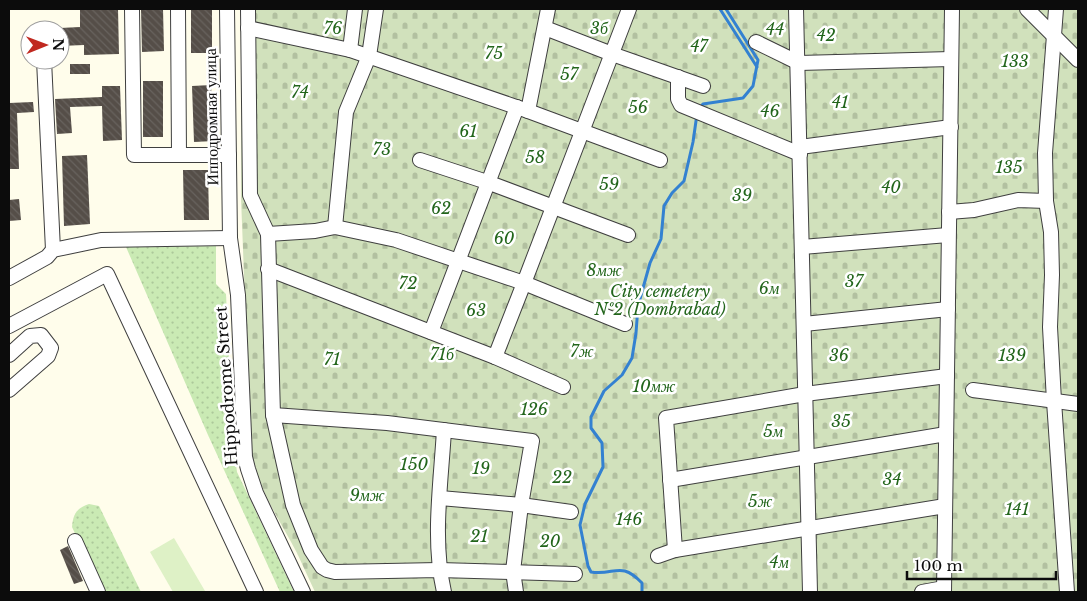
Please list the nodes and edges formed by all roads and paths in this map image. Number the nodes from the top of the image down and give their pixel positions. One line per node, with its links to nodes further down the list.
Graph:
1 (132, 9): 30 (street)
2 (178, 9): 30 (street)
3 (227, 9): 31 (street, Ипподромная улица)
4 (248, 9): 13 (street)
5 (355, 9): 17 (street)
6 (376, 9): 19 (street)
7 (548, 9): 14 (street)
8 (628, 9): 18 (street)
9 (796, 9): 22 (street)
10 (952, 9): 20 (street)
11 (1027, 9): 15 (street)
12 (1056, 9): 15 (street)
13 (248, 28): 17 (street); 40 (street)
14 (545, 28): 18 (street); 26 (street)
15 (1055, 37): 21 (street); 35 (street)
16 (756, 42): 22 (street)
17 (350, 50): 19 (street)
18 (612, 54): 24 (street); 28 (street)
19 (369, 56): 26 (street); 38 (street)
20 (951, 59): 22 (street); 27 (street)
21 (1078, 60)
22 (798, 63): 29 (street)
23 (44, 70): 44 (street)
24 (678, 77): 25 (street); 29 (street)
25 (703, 86)
26 (522, 109): 28 (street); 34 (street)
27 (950, 127): 29 (street); 37 (street)
28 (583, 131): 33 (street); 36 (street)
29 (800, 150): 43 (street)
30 (180, 154): 31 (street)
31 (229, 155): 39 (street, Ипподромная улица)
32 (420, 160): 34 (street)
33 (660, 160)
34 (488, 182): 36 (street); 45 (street)
35 (1046, 201): 37 (street); 61 (street)
36 (554, 206): 41 (street); 48 (street)
37 (949, 212): 42 (street)
38 (335, 227): 40 (street); 45 (street)
39 (229, 231): 44 (street); 83 (street, Hippodrome Street)
40 (268, 234): 46 (street)
41 (628, 234)
42 (948, 235): 43 (street); 49 (street)
43 (802, 247): 51 (street)
44 (53, 250): 47 (street)
45 (458, 260): 48 (street); 53 (street)
46 (268, 269): 53 (street); 63 (street)
47 (9, 278)
48 (524, 284): 50 (street); 55 (street)
49 (948, 309): 51 (street); 56 (street)
50 (626, 324)
51 (804, 324): 60 (street)
52 (9, 326): 82 (street)
53 (431, 332): 55 (street)
54 (9, 355): 58 (street)
55 (495, 357): 57 (street)
56 (947, 376): 60 (street); 65 (street)
57 (562, 387)
58 (9, 390)
59 (973, 390): 61 (street)
60 (806, 394): 66 (street); 67 (street)
61 (1054, 401): 62 (street); 76 (street)
62 (1078, 404)
63 (272, 415): 64 (street); 77 (street)
64 (444, 430): 68 (street); 69 (street)
65 (946, 434): 66 (street); 70 (street)
66 (808, 458): 67 (street); 72 (street)
67 (670, 480): 74 (street)
68 (440, 498): 69 (street); 77 (street)
69 (521, 505): 71 (street); 78 (street)
70 (945, 506): 72 (street); 81 (street)
71 (571, 512)
72 (809, 528): 74 (street); 86 (street)
73 (75, 541): 80 (street)
74 (675, 550): 75 (street)
75 (658, 556)
76 (1072, 564): 88 (street)
77 (439, 570): 78 (street); 84 (street)
78 (513, 571): 79 (street); 85 (street)
79 (575, 574)
80 (94, 589)
81 (944, 590): 87 (street)
82 (256, 592)
83 (303, 592)
84 (444, 592)
85 (516, 592)
86 (810, 592)
87 (922, 592)
88 (1067, 592)

